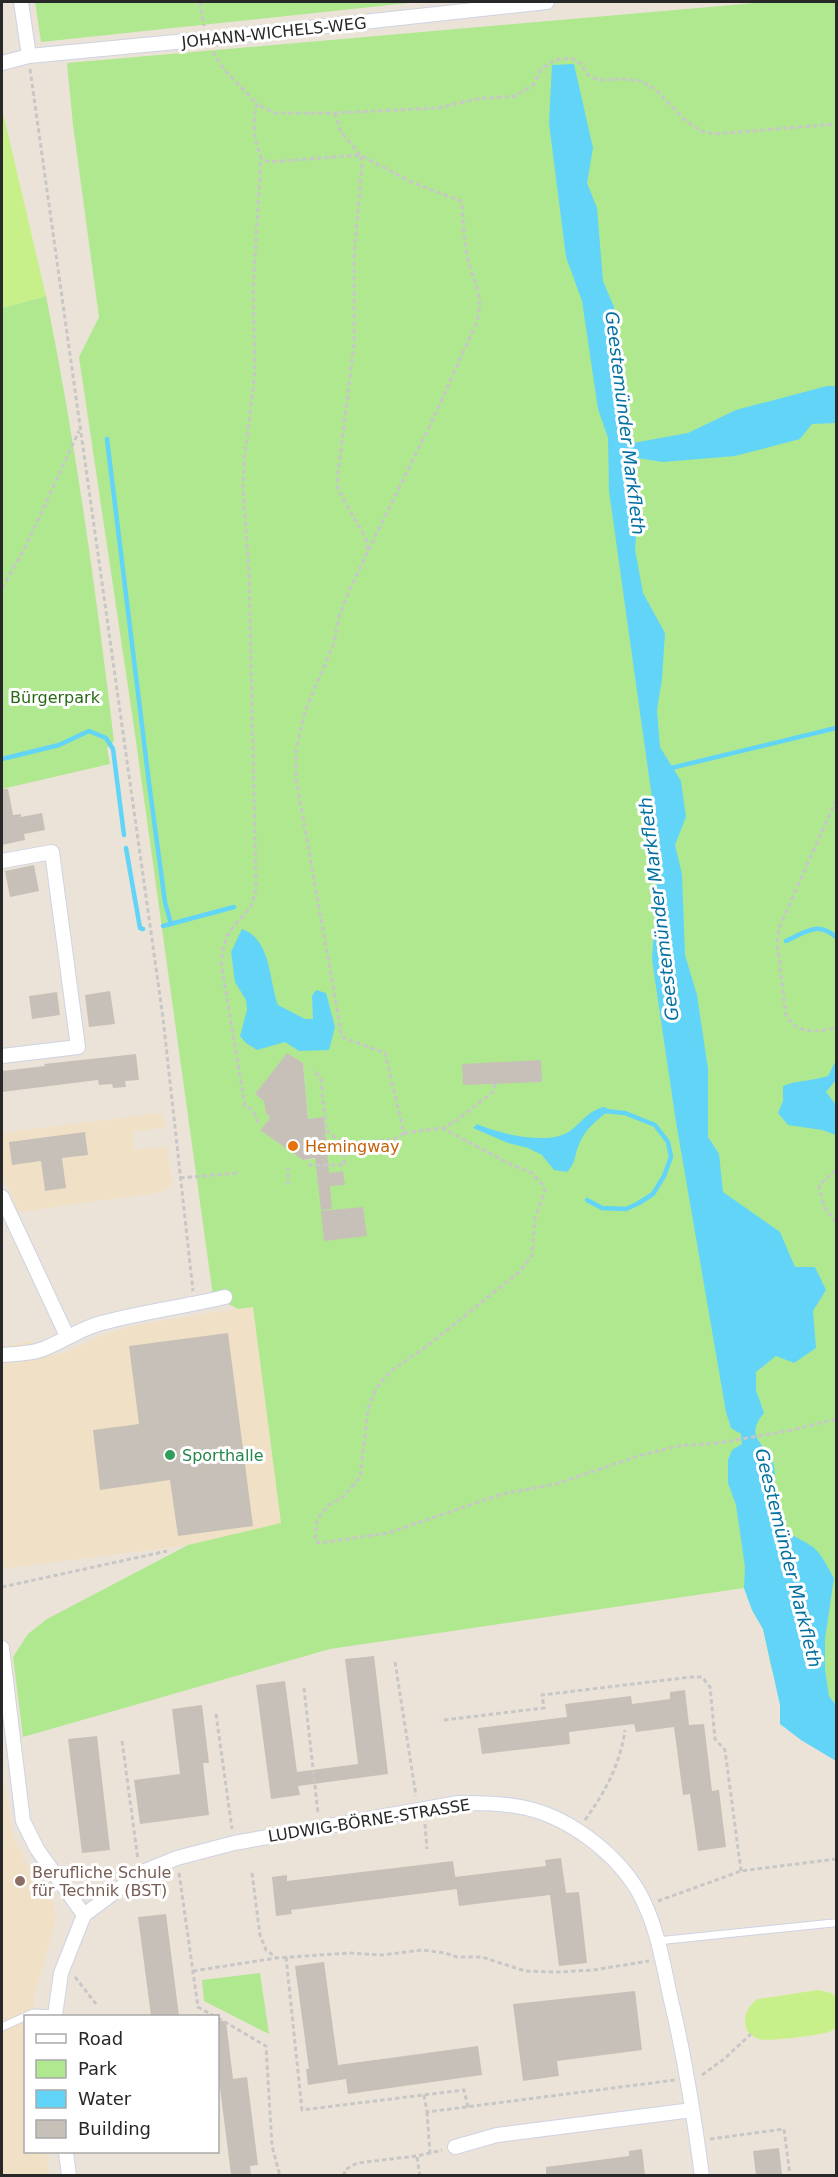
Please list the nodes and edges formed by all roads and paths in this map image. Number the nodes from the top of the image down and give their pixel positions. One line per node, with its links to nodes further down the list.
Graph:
1 (21, 2): 5 (street)
2 (201, 2): 4 (path)
3 (547, 2): 4 (street, JOHANN-WICHELS-WEG)
4 (207, 39): 5 (street, JOHANN-WICHELS-WEG); 7 (path)
5 (28, 56): 6 (street, JOHANN-WICHELS-WEG); 12 (path)
6 (2, 63)
7 (257, 104): 8 (path); 11 (path)
8 (335, 113): 9 (path); 10 (path)
9 (837, 124)
10 (360, 155): 11 (path); 13 (path); 13 (path)
11 (261, 158): 21 (path)
12 (80, 429): 14 (path); 29 (path)
13 (368, 551): 23 (path)
14 (2, 588)
15 (837, 800): 17 (path)
16 (2, 861): 18 (street)
17 (837, 1028)
18 (2, 1056)
19 (313, 1069): 24 (path)
20 (495, 1084): 22 (path)
21 (258, 1123)
22 (442, 1128): 23 (path); 37 (path)
23 (404, 1133): 24 (path)
24 (342, 1143): 25 (path)
25 (308, 1165)
26 (288, 1168): 30 (path)
27 (837, 1170): 32 (path)
28 (237, 1173): 29 (path)
29 (180, 1178): 34 (path)
30 (288, 1185)
31 (2, 1197): 35 (street)
32 (837, 1222)
33 (225, 1297): 34 (street)
34 (195, 1304): 35 (street)
35 (67, 1336): 36 (street)
36 (2, 1355)
37 (837, 1419)
38 (167, 1551): 39 (path)
39 (2, 1587)
40 (2, 1648): 58 (street)
41 (395, 1662): 47 (path)
42 (304, 1688): 48 (path)
43 (216, 1714): 50 (path)
44 (444, 1720): 54 (path)
45 (625, 1730): 49 (path)
46 (122, 1741): 55 (path)
47 (421, 1809): 48 (street, LUDWIG-BÖRNE-STRASSE); 49 (street, LUDWIG-BÖRNE-STRASSE); 51 (path)
48 (320, 1827): 50 (street, LUDWIG-BÖRNE-STRASSE)
49 (578, 1831): 57 (street, LUDWIG-BÖRNE-STRASSE)
50 (234, 1843): 52 (street, LUDWIG-BÖRNE-STRASSE)
51 (427, 1849)
52 (177, 1858): 55 (street, LUDWIG-BÖRNE-STRASSE); 65 (path)
53 (837, 1859): 54 (path)
54 (741, 1870): 57 (path)
55 (140, 1873): 58 (street, LUDWIG-BÖRNE-STRASSE)
56 (252, 1873): 62 (path)
57 (646, 1905): 60 (street, LUDWIG-BÖRNE-STRASSE)
58 (84, 1916): 64 (street)
59 (833, 1923): 60 (lane)
60 (657, 1941): 63 (street, LUDWIG-BÖRNE-STRASSE)
61 (286, 1957): 62 (path); 63 (path); 75 (path)
62 (277, 1958): 65 (path)
63 (662, 1959): 74 (street, LUDWIG-BÖRNE-STRASSE)
64 (65, 1963): 66 (path); 68 (street)
65 (193, 1971): 69 (path)
66 (96, 2004)
67 (29, 2015): 68 (lane)
68 (55, 2015)
69 (212, 2015)
70 (24, 2017): 72 (lane)
71 (219, 2019): 85 (path)
72 (2, 2027)
73 (751, 2034): 74 (path)
74 (687, 2078): 76 (path); 77 (street, LUDWIG-BÖRNE-STRASSE)
75 (424, 2095): 76 (path); 78 (path)
76 (468, 2107): 78 (path)
77 (692, 2110): 79 (street, LUDWIG-BÖRNE-STRASSE); 80 (street)
78 (427, 2112): 82 (path)
79 (697, 2141): 88 (street, LUDWIG-BÖRNE-STRASSE); 89 (path)
80 (455, 2147): 82 (path)
81 (66, 2153): 84 (street)
82 (430, 2154): 83 (path)
83 (417, 2157): 86 (path); 87 (path)
84 (69, 2175)
85 (280, 2175)
86 (344, 2175)
87 (420, 2175)
88 (702, 2175)
89 (790, 2175)

